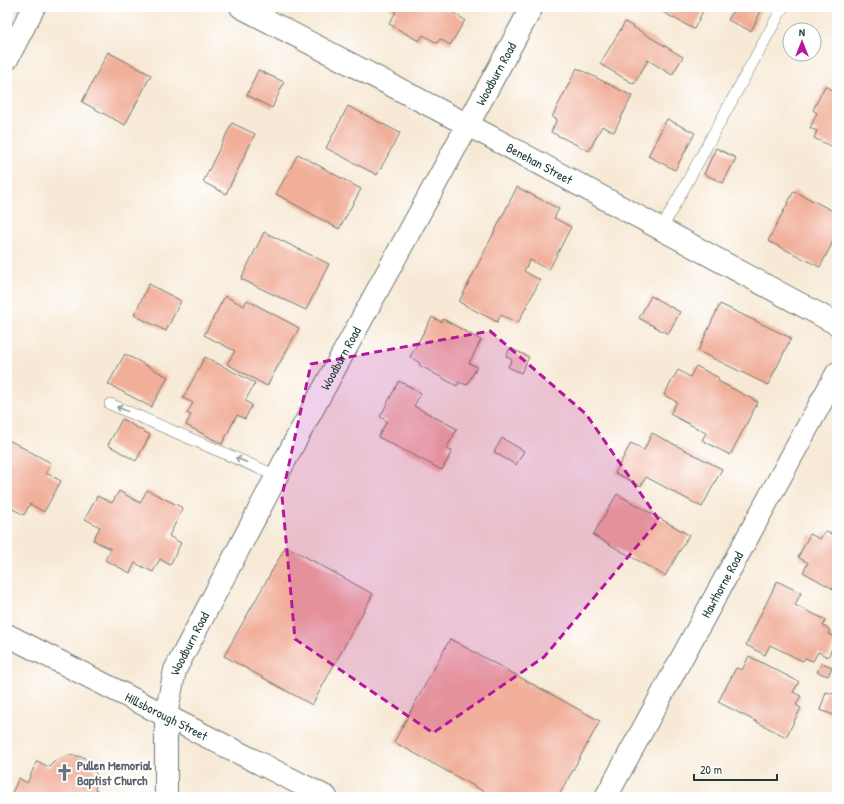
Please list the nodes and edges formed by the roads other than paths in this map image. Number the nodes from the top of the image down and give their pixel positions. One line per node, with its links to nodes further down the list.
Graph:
1 (34, 7): 5 (street)
2 (241, 7): 6 (street, Benehan Street)
3 (532, 7): 6 (street, Woodburn Road)
4 (782, 7): 7 (lane)
5 (7, 59)
6 (467, 124): 7 (street, Benehan Street); 11 (street, Woodburn Road)
7 (662, 228): 8 (street, Benehan Street)
8 (837, 324)
9 (837, 373): 16 (street, Hawthorne Road)
10 (110, 404): 11 (lane, one-way to 10)
11 (277, 476): 13 (street, Woodburn Road)
12 (7, 635): 13 (street, Hillsborough Street)
13 (166, 715): 14 (street, Woodburn Road); 15 (street, Hillsborough Street)
14 (166, 797)
15 (326, 797)
16 (606, 797)

